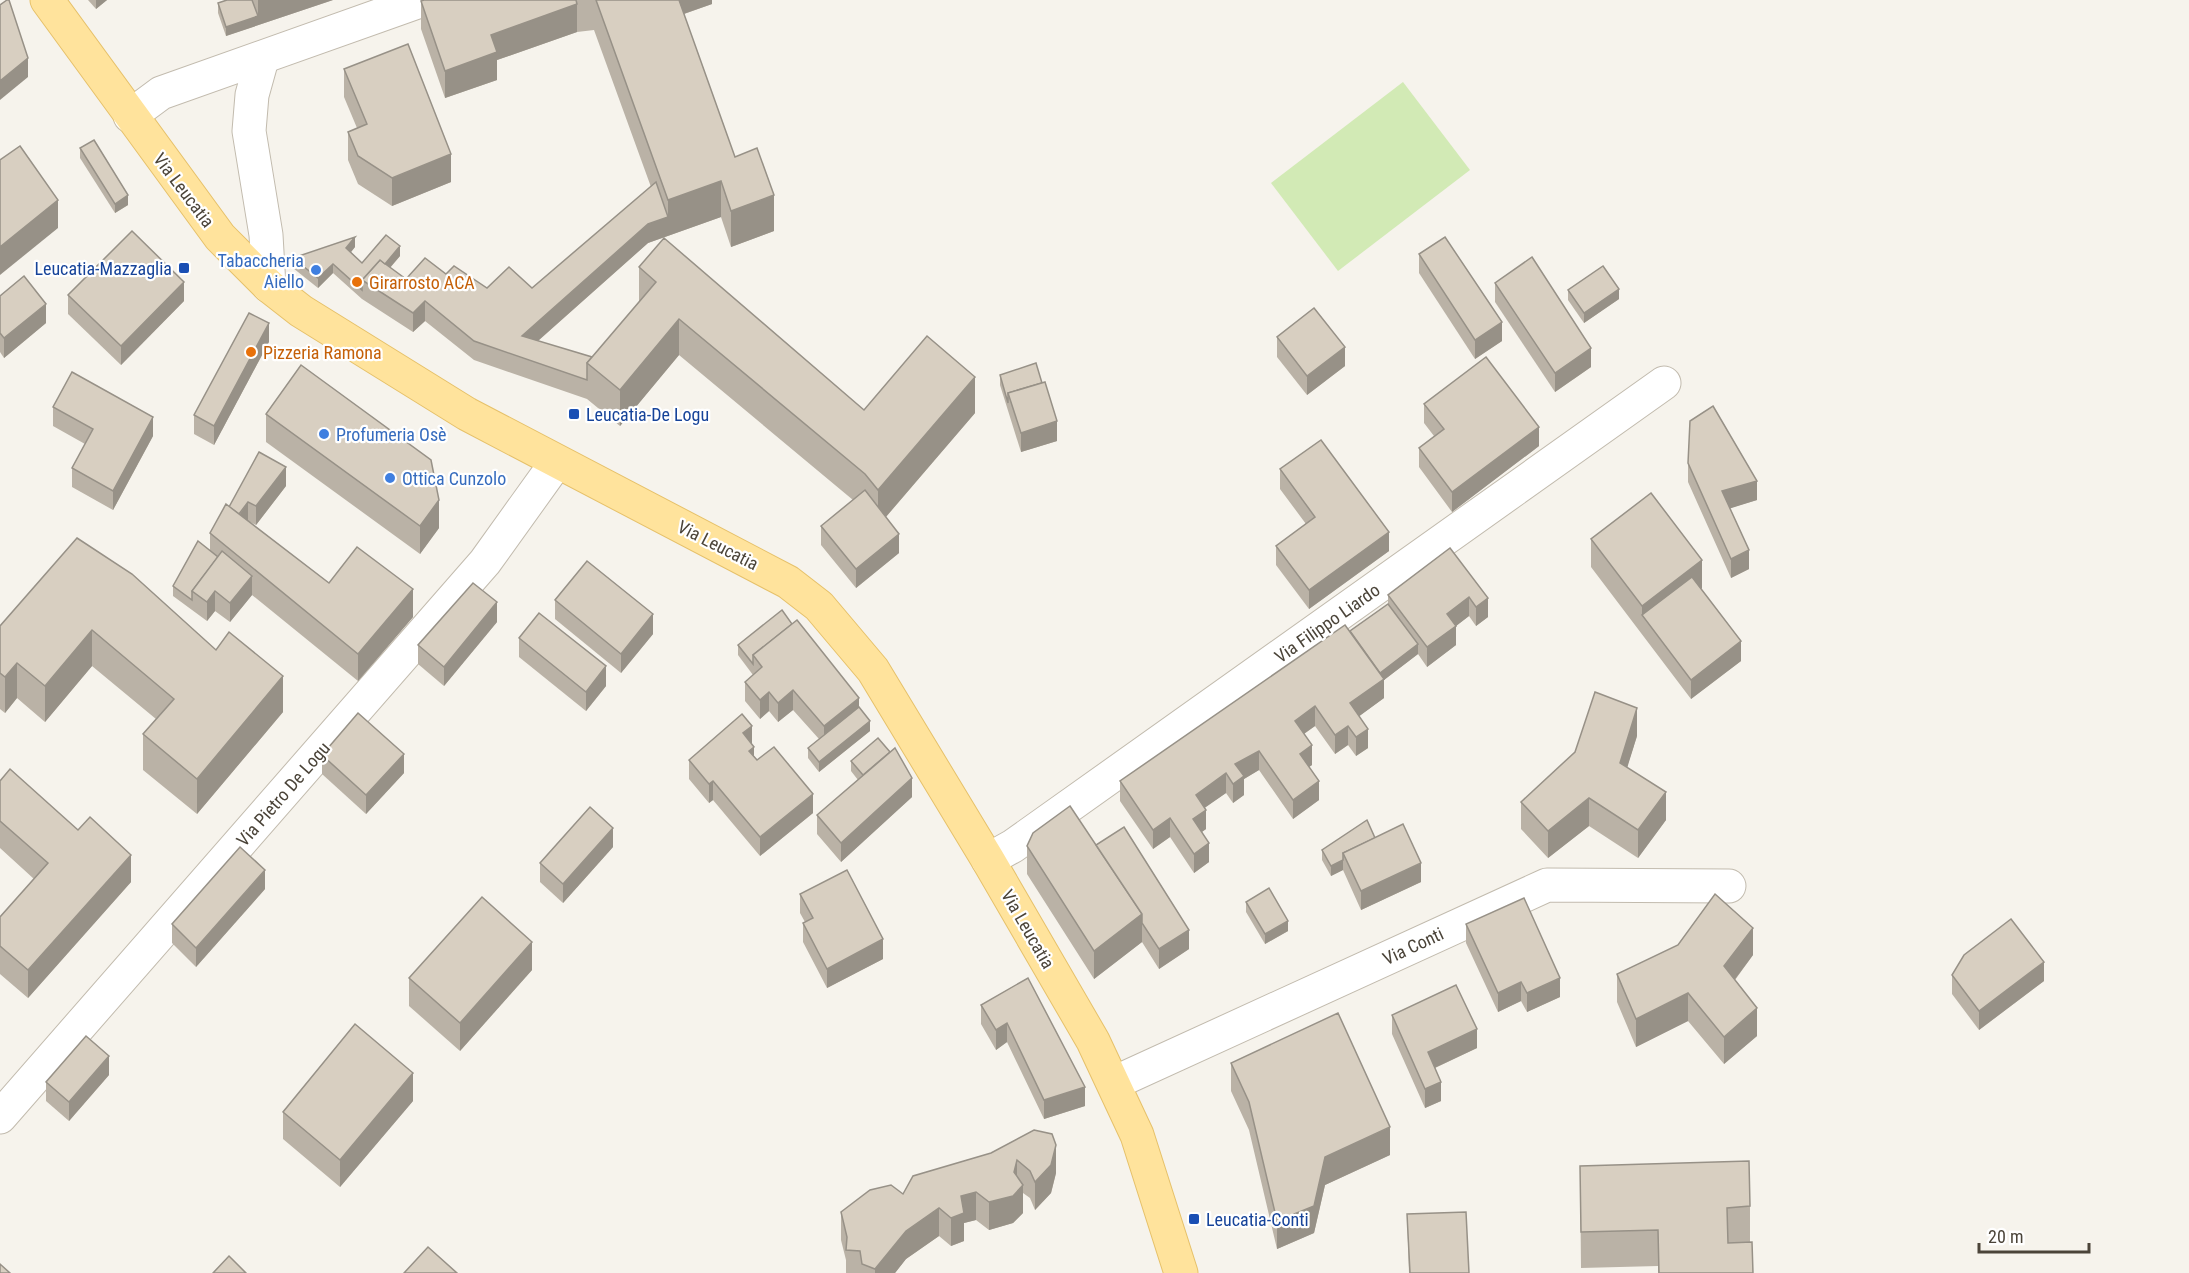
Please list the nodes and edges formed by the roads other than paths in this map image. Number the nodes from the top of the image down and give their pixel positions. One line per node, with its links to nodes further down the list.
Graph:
1 (47, 0): 4 (main road, Via Leucatia)
2 (423, 0): 3 (street)
3 (262, 58): 4 (street); 5 (street)
4 (130, 116): 5 (main road, Via Leucatia)
5 (269, 286): 7 (main road, Via Leucatia)
6 (1664, 383): 8 (street, Via Filippo Liardo)
7 (556, 463): 8 (main road, Via Leucatia); 11 (street, Via Pietro De Logu)
8 (988, 860): 10 (main road, Via Leucatia)
9 (1729, 886): 10 (street, Via Conti)
10 (1114, 1083): 12 (main road, Via Leucatia)
11 (0, 1117)
12 (1181, 1273)

